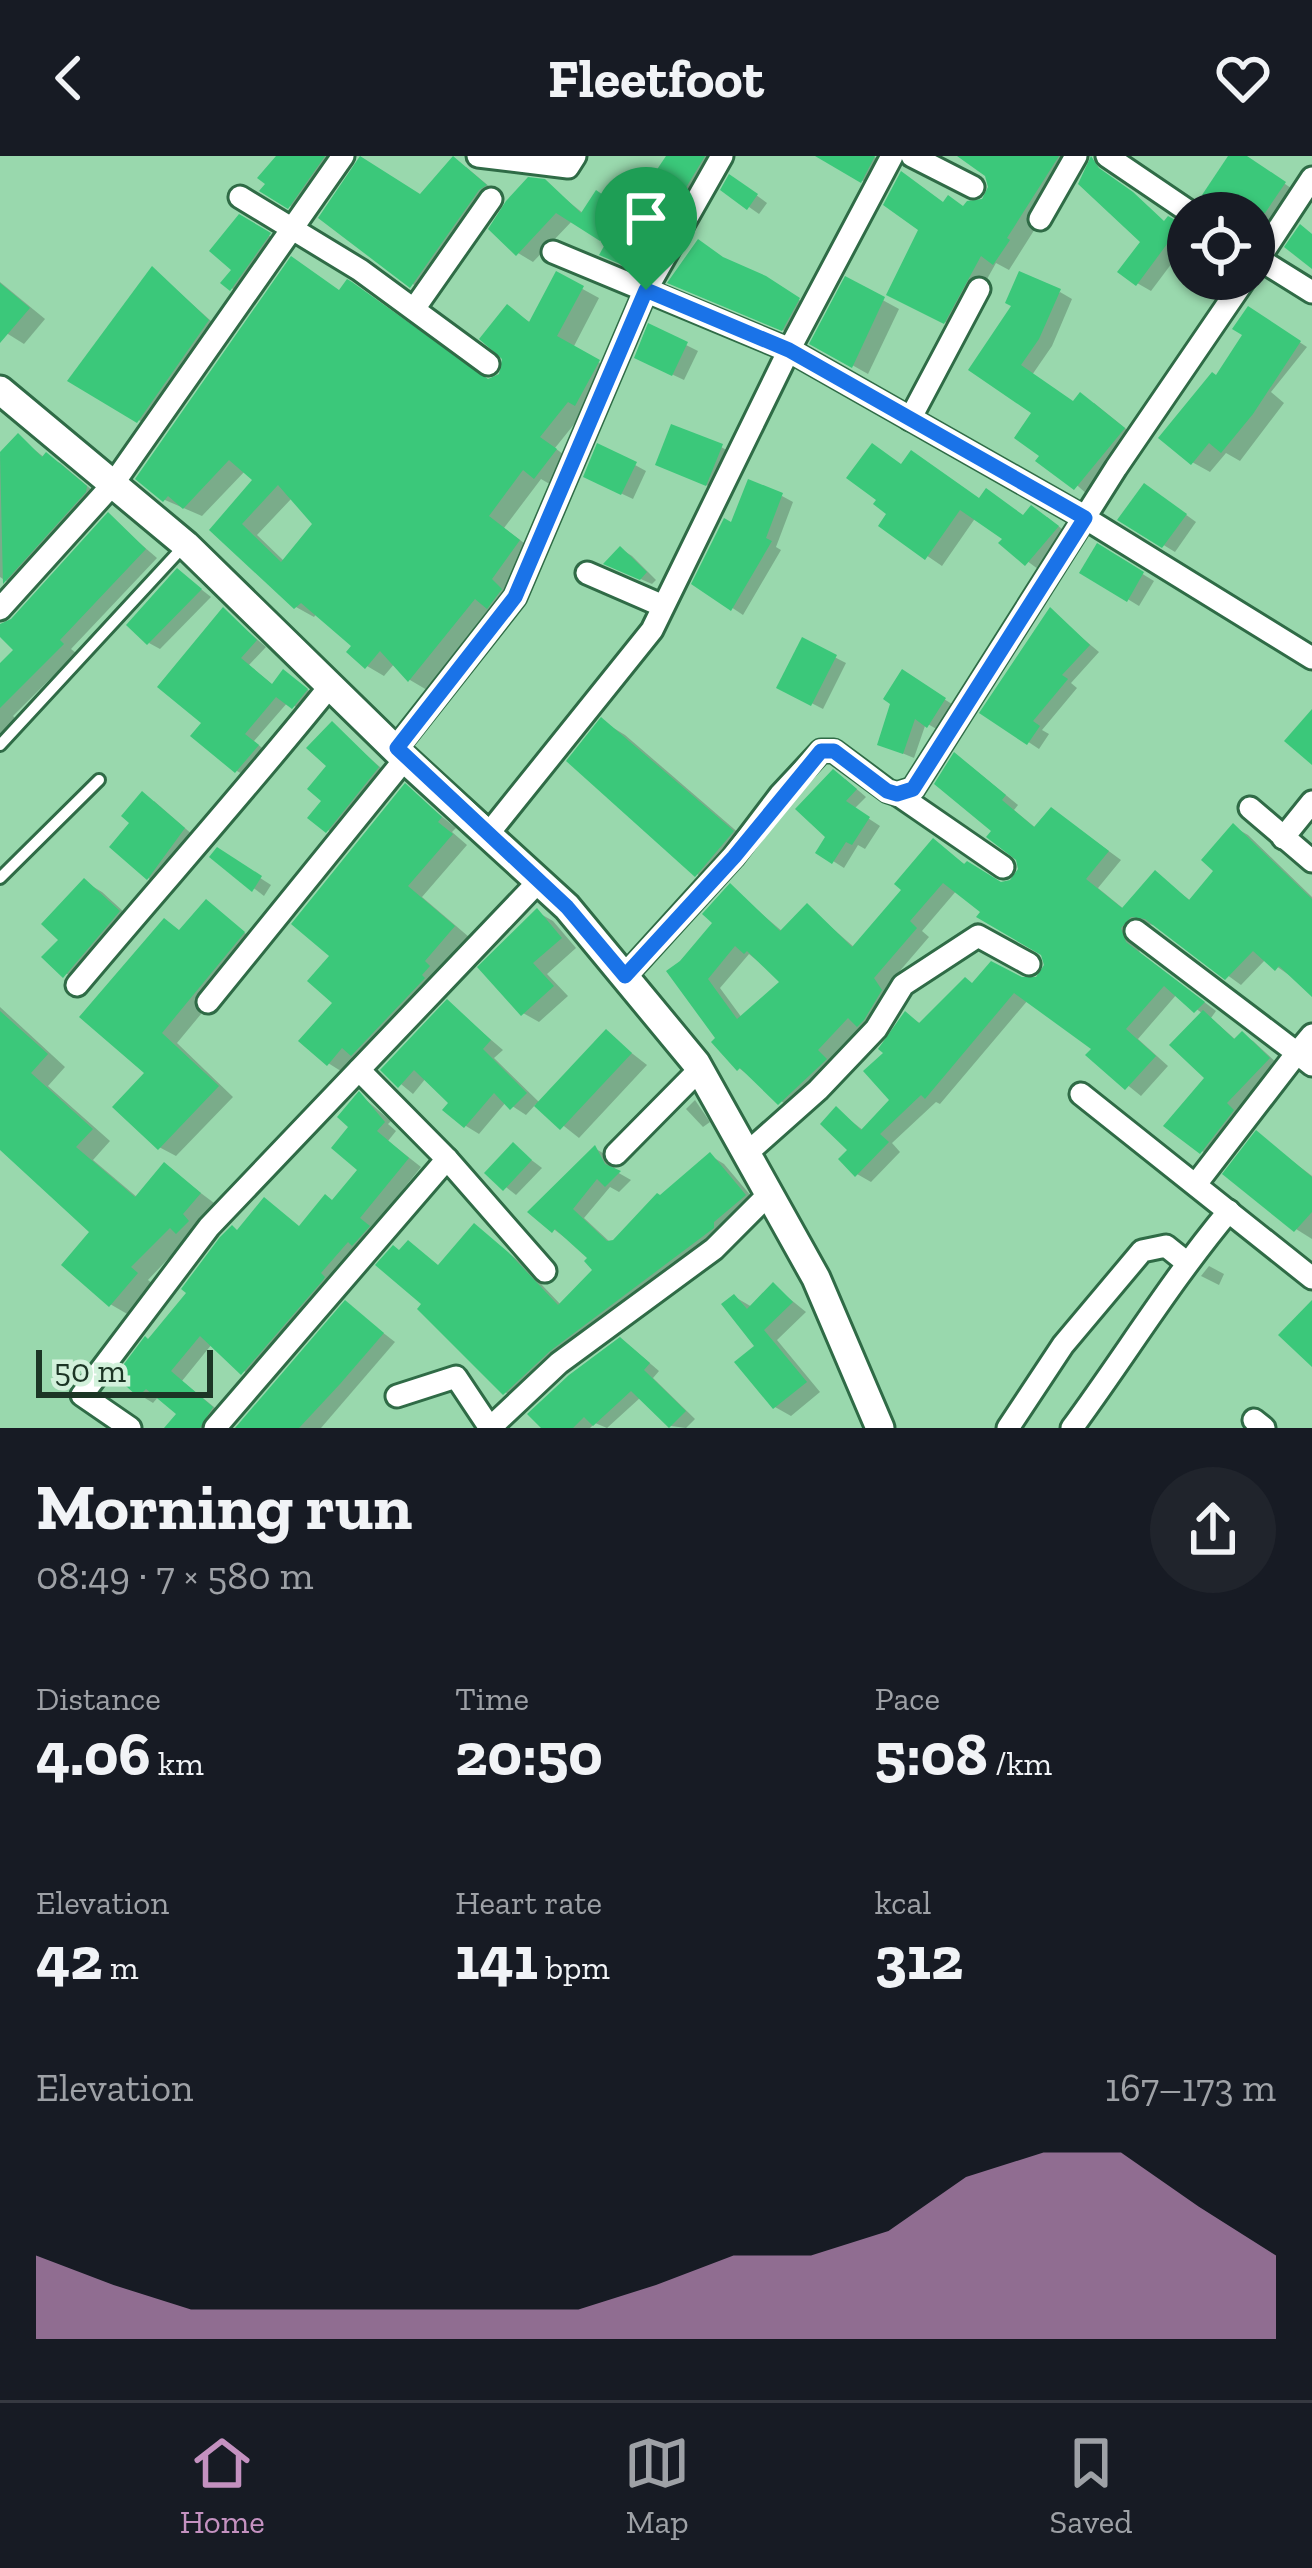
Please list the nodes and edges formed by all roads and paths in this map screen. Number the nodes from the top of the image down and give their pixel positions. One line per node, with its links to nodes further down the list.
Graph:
1 (478, 156): 2 (street)
2 (575, 156)
3 (722, 156): 20 (street)
4 (892, 156): 24 (street)
5 (912, 156): 10 (street)
6 (1076, 156): 14 (street)
7 (1106, 156): 12 (street)
8 (343, 157): 15 (street)
9 (1312, 178): 16 (street)
10 (973, 187)
11 (241, 197): 15 (street)
12 (1167, 197)
13 (491, 199): 23 (street)
14 (1040, 219)
15 (291, 230): 23 (street); 28 (street)
16 (1275, 232)
17 (554, 251): 20 (street)
18 (1275, 271): 21 (street)
19 (979, 289): 27 (street)
20 (646, 290): 24 (street); 37 (street)
21 (1312, 292)
22 (1231, 300): 29 (street)
23 (414, 309): 25 (street)
24 (789, 350): 27 (street); 32 (street)
25 (488, 364)
26 (0, 390): 28 (street)
27 (910, 419): 29 (street)
28 (113, 484): 30 (street); 33 (street)
29 (1085, 518): 34 (street); 39 (street)
30 (186, 545): 35 (street); 36 (lane)
31 (587, 573): 32 (street)
32 (663, 606): 42 (street)
33 (0, 609)
34 (1312, 658)
35 (330, 686): 37 (street); 51 (street)
36 (0, 746)
37 (405, 759): 42 (street); 52 (street)
38 (100, 780): 46 (lane)
39 (897, 794): 45 (street); 50 (street)
40 (1312, 802): 43 (street)
41 (1250, 808): 43 (street)
42 (489, 833): 47 (street)
43 (1283, 838): 44 (street)
44 (1312, 861)
45 (1003, 867)
46 (0, 878)
47 (539, 881): 50 (street); 54 (street)
48 (1136, 931): 53 (street)
49 (1030, 964): 58 (street)
50 (625, 976): 55 (street)
51 (77, 985)
52 (208, 1002)
53 (1307, 1051): 60 (street)
54 (358, 1070): 59 (street); 67 (street)
55 (700, 1070): 57 (street); 58 (street)
56 (1081, 1094): 60 (street)
57 (616, 1154)
58 (747, 1154): 61 (street)
59 (447, 1159): 64 (street); 68 (street)
60 (1196, 1184): 62 (street)
61 (769, 1194): 66 (street); 69 (street)
62 (1229, 1211): 63 (street); 65 (street)
63 (1186, 1262): 70 (street); 71 (street)
64 (544, 1270)
65 (1312, 1278)
66 (397, 1396)
67 (130, 1428)
68 (214, 1428)
69 (880, 1428)
70 (1008, 1428)
71 (1072, 1428)

